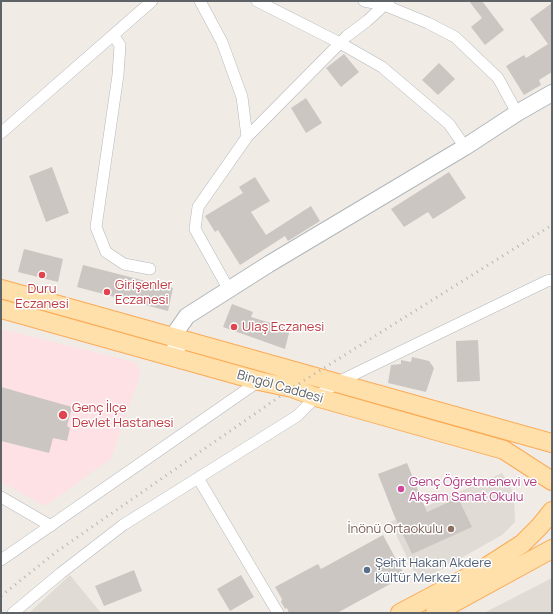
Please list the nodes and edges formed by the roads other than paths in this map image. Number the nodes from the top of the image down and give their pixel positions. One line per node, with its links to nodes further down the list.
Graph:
1 (152, 1): 6 (street)
2 (200, 1): 11 (street)
3 (256, 1): 7 (street)
4 (364, 1): 5 (street)
5 (386, 3): 7 (street); 9 (street)
6 (113, 35): 10 (street); 13 (street)
7 (340, 43): 11 (street); 12 (street)
8 (552, 93): 9 (street)
9 (518, 113): 12 (street)
10 (1, 133)
11 (247, 137): 16 (street)
12 (465, 148): 16 (street)
13 (150, 269)
14 (552, 280): 21 (street)
15 (1, 289): 18 (main road, Bingöl Caddesi)
16 (229, 290): 18 (street)
17 (1, 309): 19 (main road, Bingöl Caddesi)
18 (173, 336): 19 (street); 21 (main road, Bingöl Caddesi)
19 (179, 358): 20 (main road, Bingöl Caddesi)
20 (259, 381): 22 (main road, Bingöl Caddesi); 28 (street)
21 (338, 382): 22 (street); 23 (main road, Bingöl Caddesi)
22 (316, 397): 24 (street); 25 (main road, Bingöl Caddesi)
23 (552, 443)
24 (198, 478): 31 (street); 32 (street)
25 (552, 481)
26 (1, 497): 28 (street)
27 (552, 511): 33 (main road)
28 (51, 526): 30 (street)
29 (552, 549): 34 (main road)
30 (1, 560)
31 (13, 613)
32 (278, 613)
33 (400, 613)
34 (435, 613)

